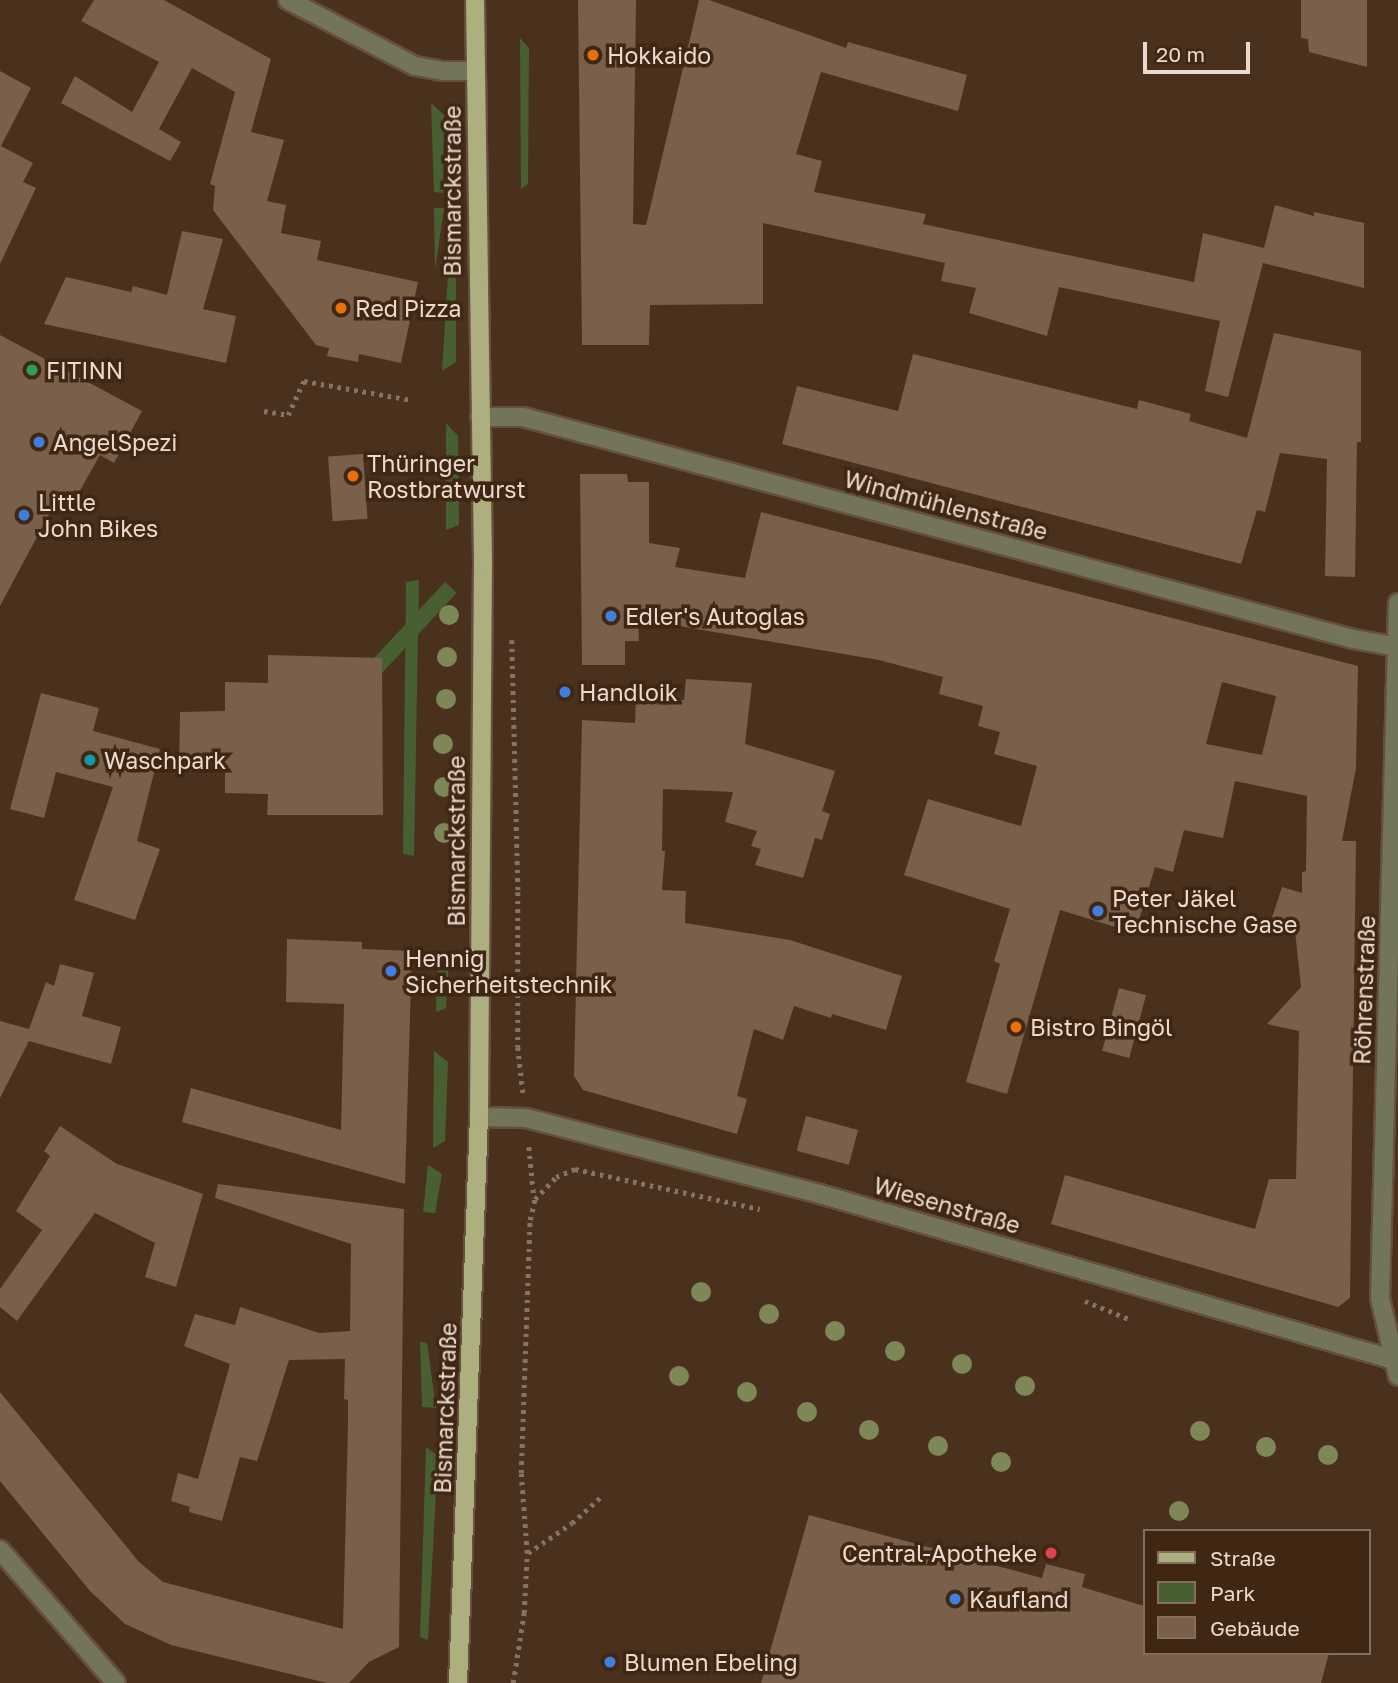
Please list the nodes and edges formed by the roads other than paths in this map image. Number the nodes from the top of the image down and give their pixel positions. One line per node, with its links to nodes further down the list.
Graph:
1 (288, 0): 3 (street)
2 (475, 0): 3 (main road, Bismarckstraße)
3 (476, 71): 4 (main road, Bismarckstraße)
4 (480, 417): 6 (street, Windmühlenstraße); 7 (main road, Bismarckstraße)
5 (1398, 603): 6 (street, Röhrenstraße)
6 (1398, 647): 8 (street, Röhrenstraße)
7 (479, 1116): 8 (street, Wiesenstraße); 11 (main road, Bismarckstraße)
8 (1396, 1366)
9 (0, 1549): 10 (street)
10 (116, 1683)
11 (458, 1683)

